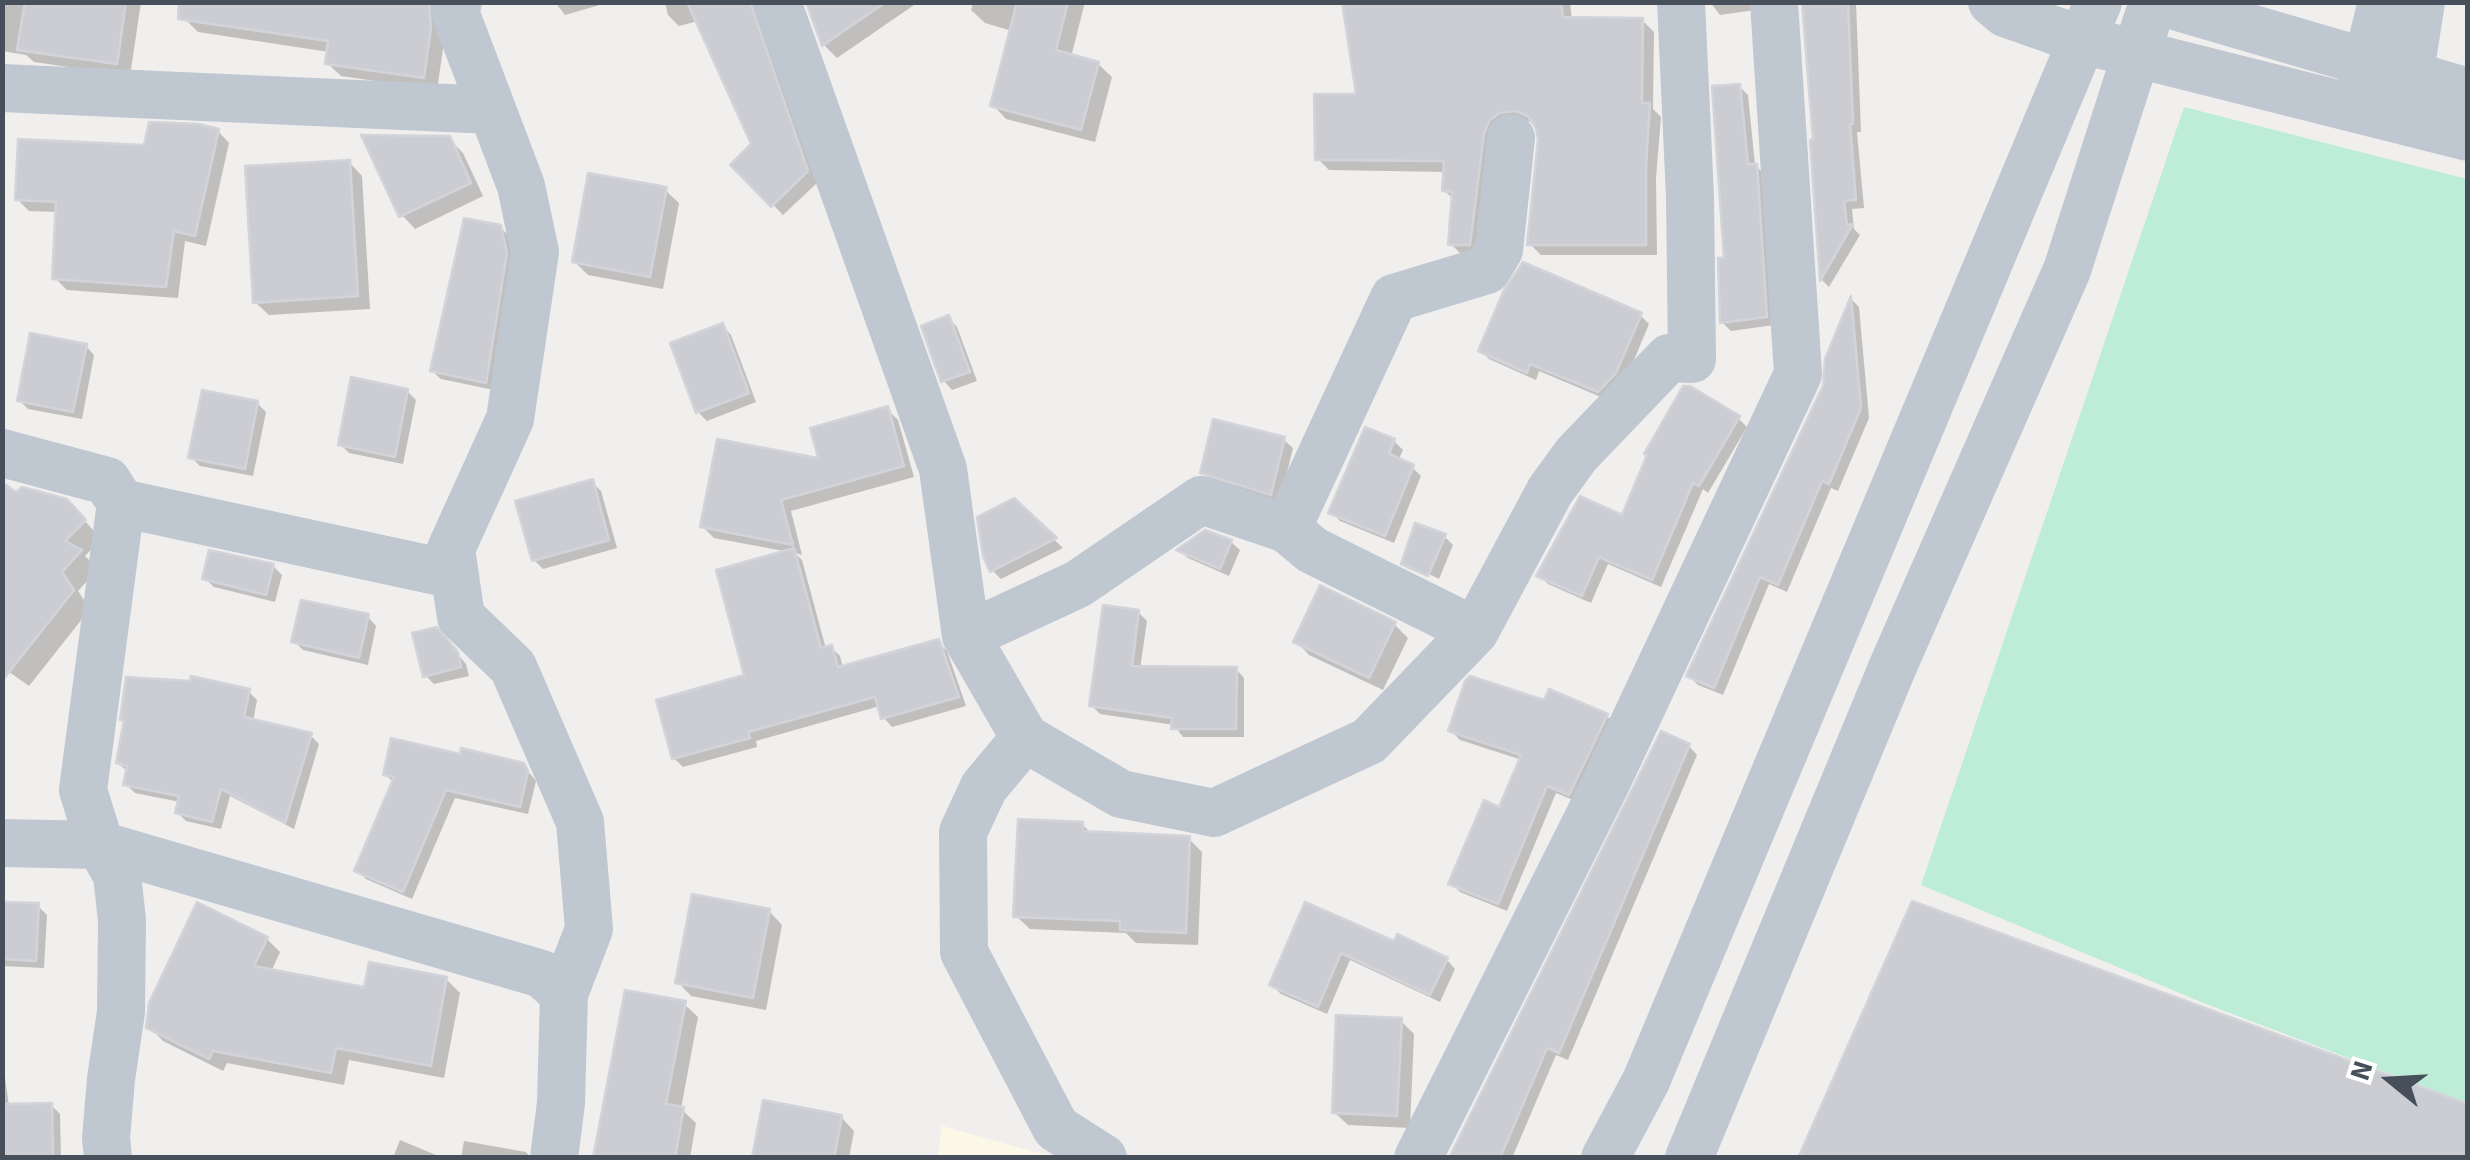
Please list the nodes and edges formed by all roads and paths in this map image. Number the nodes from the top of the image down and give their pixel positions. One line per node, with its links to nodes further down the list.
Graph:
1 (458, 2): 14 (street)
2 (777, 2): 22 (street)
3 (1681, 2): 21 (street)
4 (1774, 2): 30 (street)
5 (1992, 2): 9 (street)
6 (2157, 2): 10 (street); 11 (street)
7 (2382, 2): 11 (street)
8 (2421, 2): 11 (street)
9 (2090, 22): 10 (street); 31 (street)
10 (2138, 54): 11 (street); 32 (street)
11 (2393, 86): 13 (street); 16 (street)
12 (2, 88): 14 (street)
13 (2468, 92)
14 (492, 110): 20 (street)
15 (1512, 138): 19 (street)
16 (2468, 138)
17 (2, 452): 18 (street)
18 (120, 503): 20 (street); 25 (street)
19 (1287, 529): 21 (street); 22 (street)
20 (455, 576): 26 (street)
21 (1474, 630): 23 (street)
22 (966, 636): 23 (street)
23 (1025, 738): 29 (street)
24 (2, 843): 25 (street)
25 (100, 844): 26 (street); 27 (street)
26 (564, 994): 28 (street)
27 (108, 1158)
28 (554, 1158)
29 (1103, 1158)
30 (1418, 1158)
31 (1606, 1158)
32 (1689, 1158)

